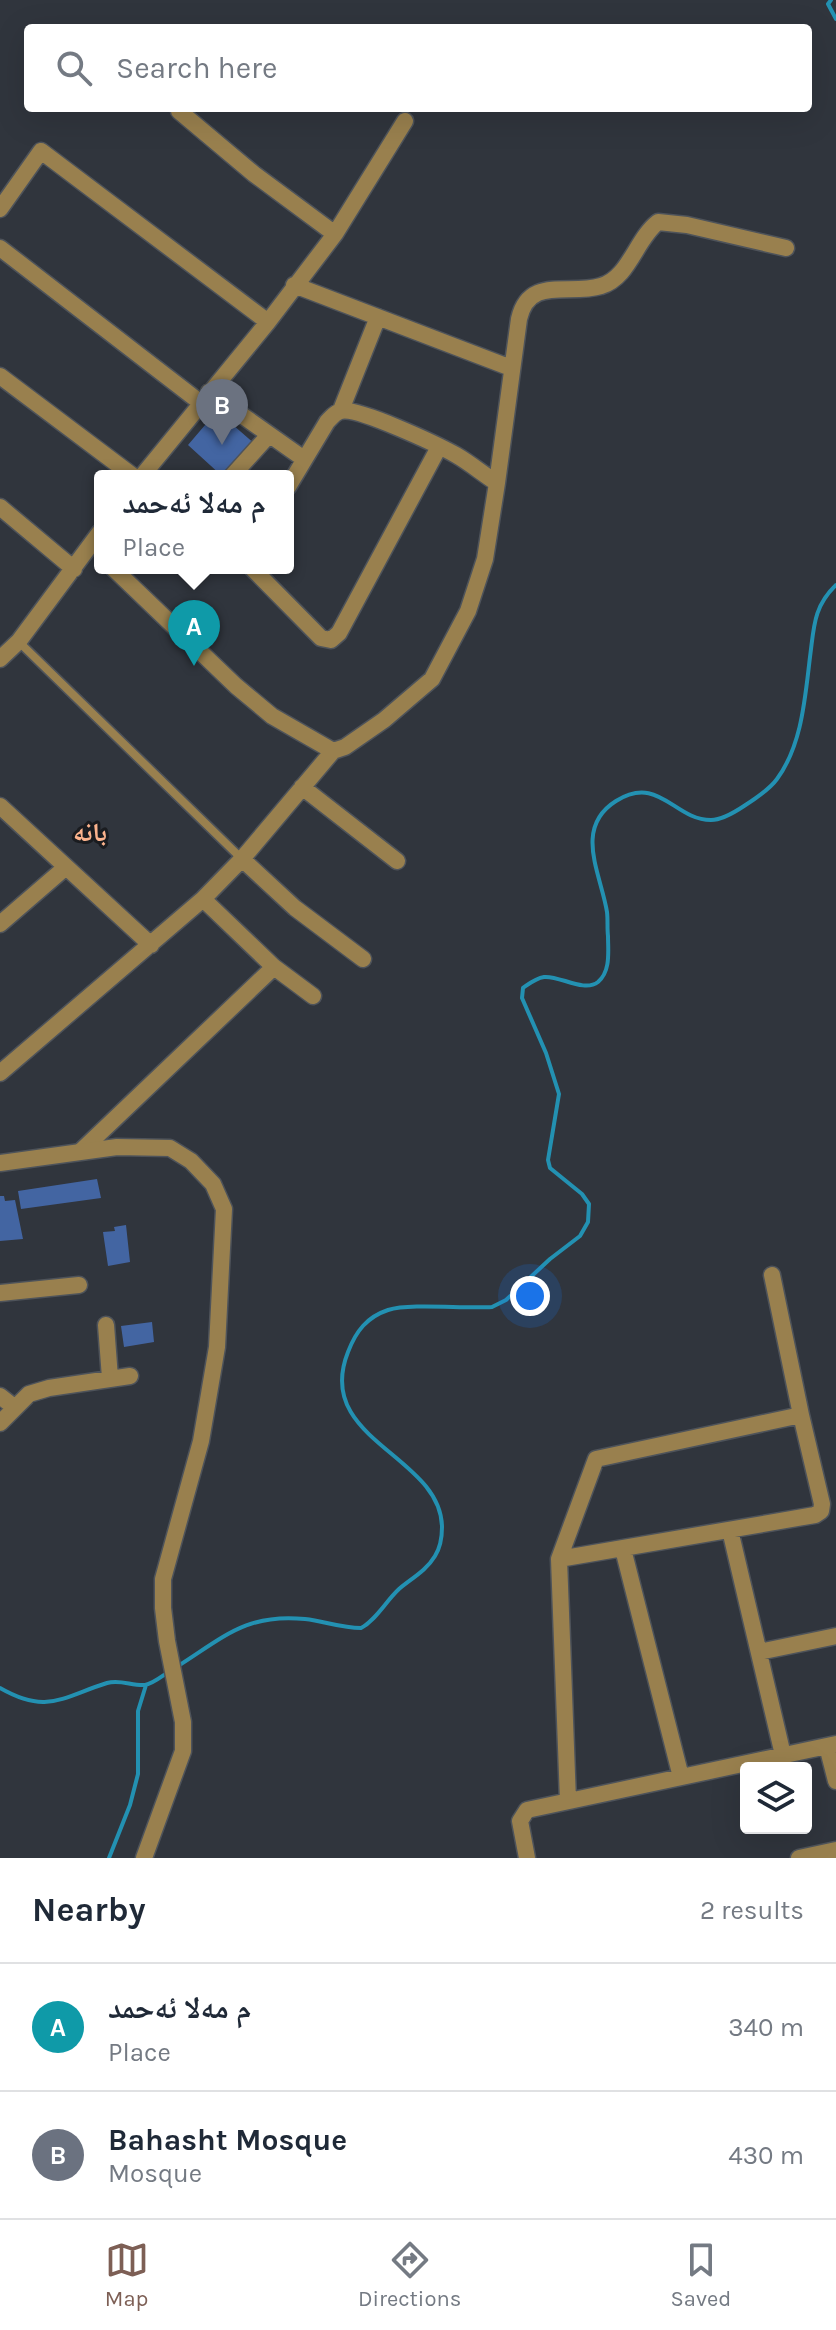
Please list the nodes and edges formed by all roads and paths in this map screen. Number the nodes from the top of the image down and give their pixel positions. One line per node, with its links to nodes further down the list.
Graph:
1 (180, 112): 4 (street)
2 (405, 121): 4 (street)
3 (0, 209): 9 (street)
4 (335, 234): 7 (street)
5 (0, 248): 12 (street)
6 (786, 248): 10 (street)
7 (294, 285): 8 (street); 9 (street)
8 (378, 317): 10 (street); 13 (street)
9 (268, 322): 12 (street)
10 (511, 368): 21 (street)
11 (0, 376): 17 (street)
12 (205, 397): 14 (street); 18 (street)
13 (341, 410): 15 (street); 16 (street)
14 (269, 435): 16 (street); 19 (street)
15 (439, 447): 21 (street); 26 (street)
16 (304, 459): 20 (street)
17 (136, 470)
18 (147, 470)
19 (237, 470)
20 (294, 476)
21 (497, 483): 28 (street)
22 (0, 507): 24 (street)
23 (94, 547): 24 (street)
24 (74, 569): 27 (street)
25 (119, 574): 28 (street)
26 (258, 574)
27 (7, 650): 31 (lane)
28 (333, 751): 29 (street)
29 (302, 787): 31 (street); 32 (street)
30 (0, 806): 33 (street)
31 (242, 859): 34 (street); 37 (street)
32 (397, 861)
33 (66, 867): 35 (street); 36 (street)
34 (203, 899): 36 (street); 38 (street)
35 (0, 924)
36 (151, 945): 40 (street)
37 (363, 959)
38 (274, 967): 39 (street); 41 (street)
39 (313, 996)
40 (0, 1073)
41 (81, 1151): 42 (street); 64 (street)
42 (0, 1163)
43 (772, 1275): 51 (street)
44 (79, 1285): 45 (street)
45 (0, 1293)
46 (106, 1325): 48 (street)
47 (130, 1376): 48 (street)
48 (110, 1378): 50 (street)
49 (0, 1396): 50 (street)
50 (14, 1407): 52 (street)
51 (801, 1415): 53 (street); 55 (street)
52 (0, 1423)
53 (730, 1530): 54 (street); 57 (street)
54 (623, 1549): 55 (street); 60 (street)
55 (559, 1559): 62 (street)
56 (836, 1636): 57 (street)
57 (759, 1652): 59 (street)
58 (832, 1745): 59 (street); 61 (street)
59 (783, 1755): 60 (street)
60 (681, 1777): 62 (street)
61 (836, 1781)
62 (568, 1801): 65 (street)
63 (836, 1850): 66 (street)
64 (144, 1858)
65 (527, 1858)
66 (799, 1858)

